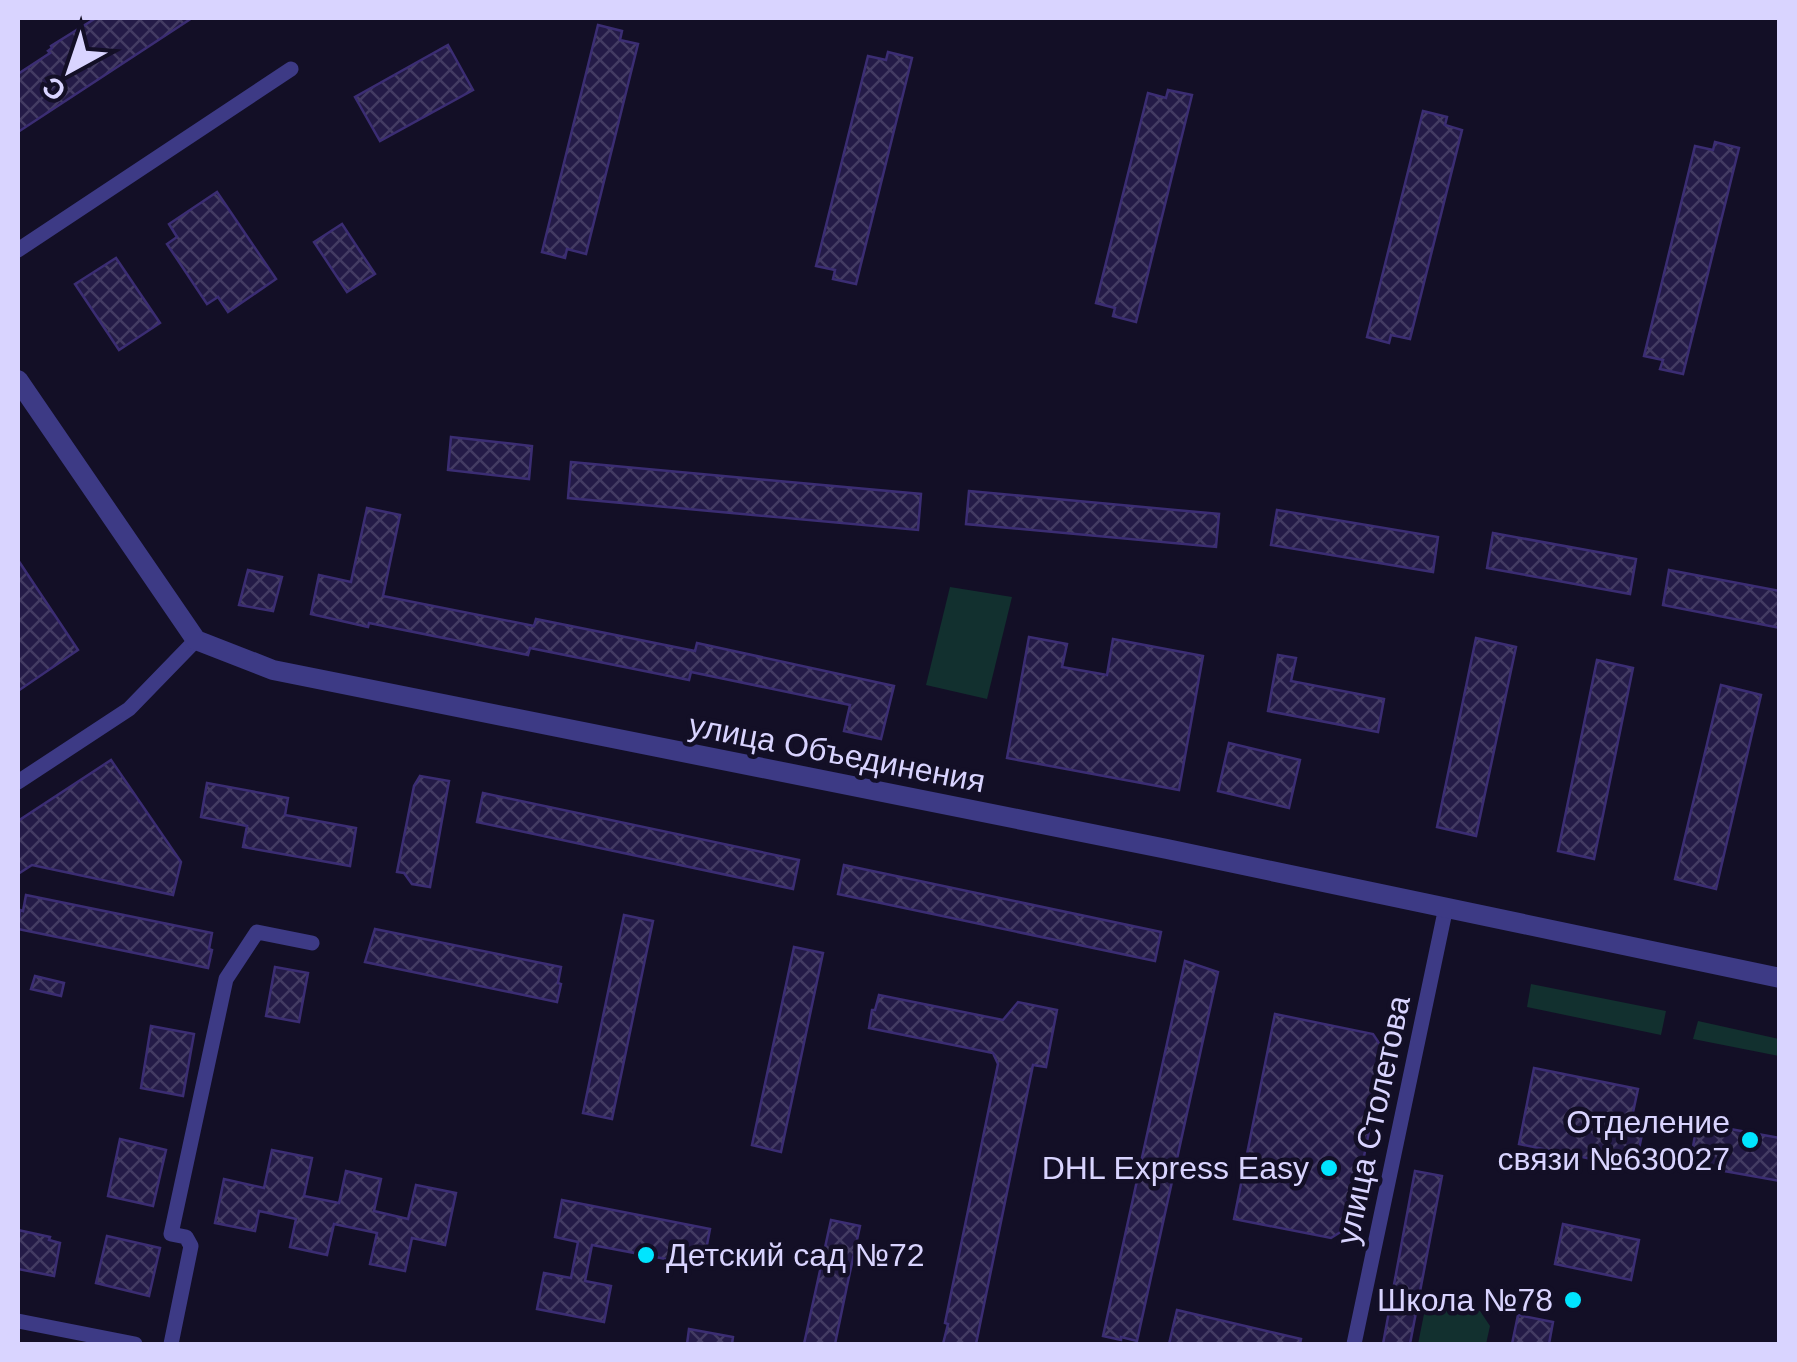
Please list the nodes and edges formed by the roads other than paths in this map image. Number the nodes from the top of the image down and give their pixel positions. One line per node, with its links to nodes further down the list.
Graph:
1 (291, 69): 2 (street)
2 (18, 250)
3 (18, 380): 4 (street)
4 (196, 640): 5 (street); 6 (street, улица Объединения)
5 (18, 782)
6 (1446, 907): 8 (street, улица Объединения); 12 (street, улица Столетова)
7 (312, 943): 11 (street)
8 (1780, 978)
9 (18, 1321): 10 (street)
10 (135, 1344)
11 (171, 1344)
12 (1354, 1344)

